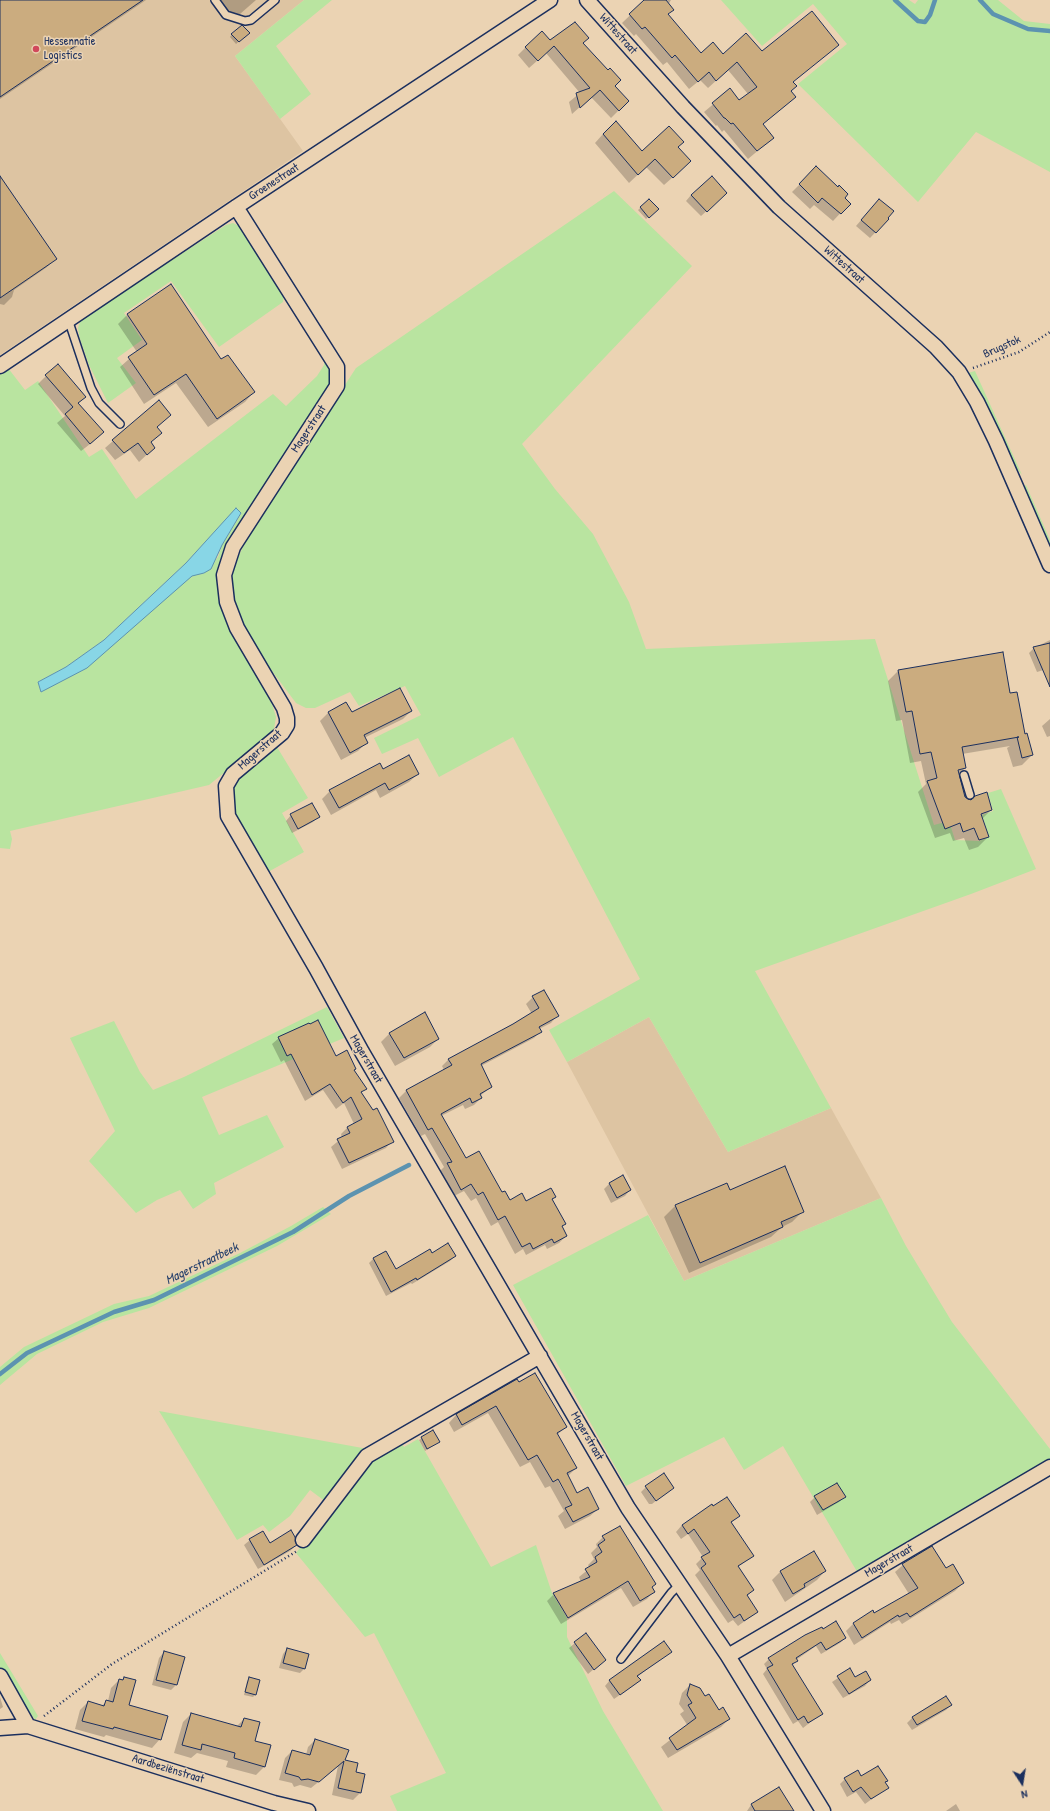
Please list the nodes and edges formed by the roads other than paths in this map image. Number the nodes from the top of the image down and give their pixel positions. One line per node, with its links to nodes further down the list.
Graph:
1 (215, 0): 2 (lane)
2 (275, 0)
3 (550, 0): 5 (street, Groenestraat)
4 (587, 0): 9 (street, Wittestraat)
5 (236, 207): 6 (street, Groenestraat); 12 (street, Magerstraat)
6 (68, 319): 7 (street, Groenestraat); 8 (lane)
7 (0, 366)
8 (120, 424)
9 (1050, 565)
10 (964, 775): 11 (lane)
11 (970, 795)
12 (540, 1356): 14 (street); 15 (street, Magerstraat)
13 (1050, 1467): 16 (street, Magerstraat)
14 (303, 1540)
15 (680, 1584): 16 (street, Magerstraat); 17 (lane)
16 (728, 1656): 22 (street, Magerstraat)
17 (622, 1659)
18 (0, 1676): 19 (street)
19 (31, 1727): 20 (street); 21 (street, Aardbeziënstraat)
20 (0, 1728)
21 (308, 1811)
22 (823, 1811)

